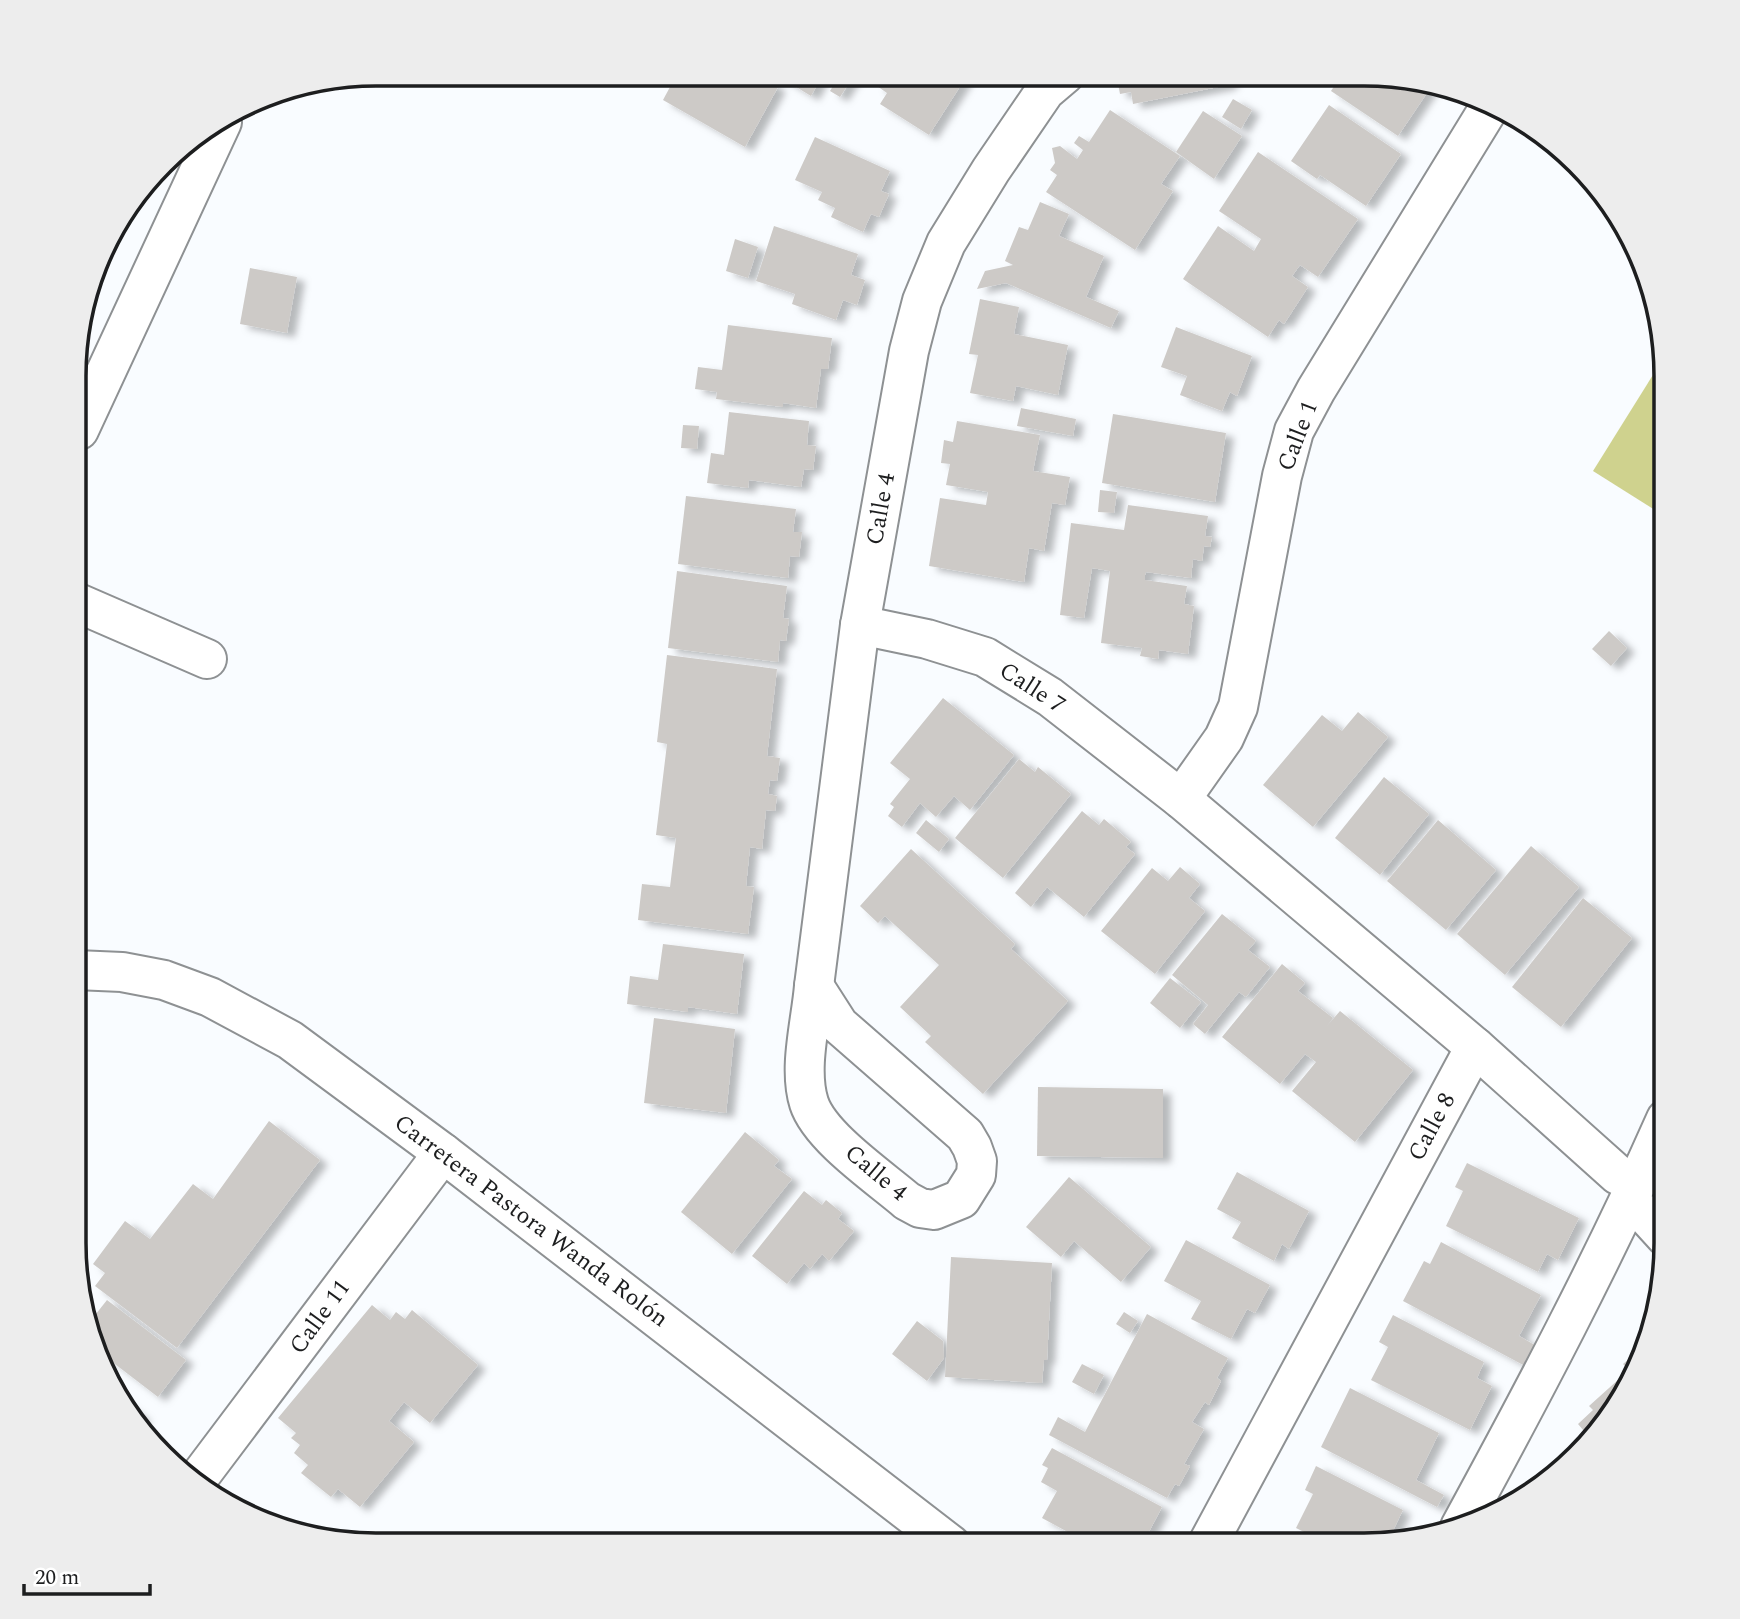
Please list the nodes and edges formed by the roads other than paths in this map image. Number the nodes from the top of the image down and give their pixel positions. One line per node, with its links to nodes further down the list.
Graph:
1 (1050, 86): 6 (street, Calle 4)
2 (1486, 113): 8 (street, Calle 1)
3 (217, 133): 4 (street)
4 (86, 415)
5 (86, 606): 7 (street)
6 (860, 625): 8 (street, Calle 7); 10 (street, Calle 4)
7 (207, 659)
8 (1181, 799): 11 (street)
9 (86, 970): 13 (street, Carretera Pastora Wanda Rolón)
10 (814, 986): 10 (street, Calle 4)
11 (1475, 1047): 14 (street); 18 (street, Calle 8)
12 (1654, 1146): 16 (street)
13 (443, 1153): 15 (street, Calle 11); 17 (street, Carretera Pastora Wanda Rolón)
14 (1618, 1175)
15 (201, 1475)
16 (1467, 1515)
17 (935, 1533)
18 (1213, 1533)

